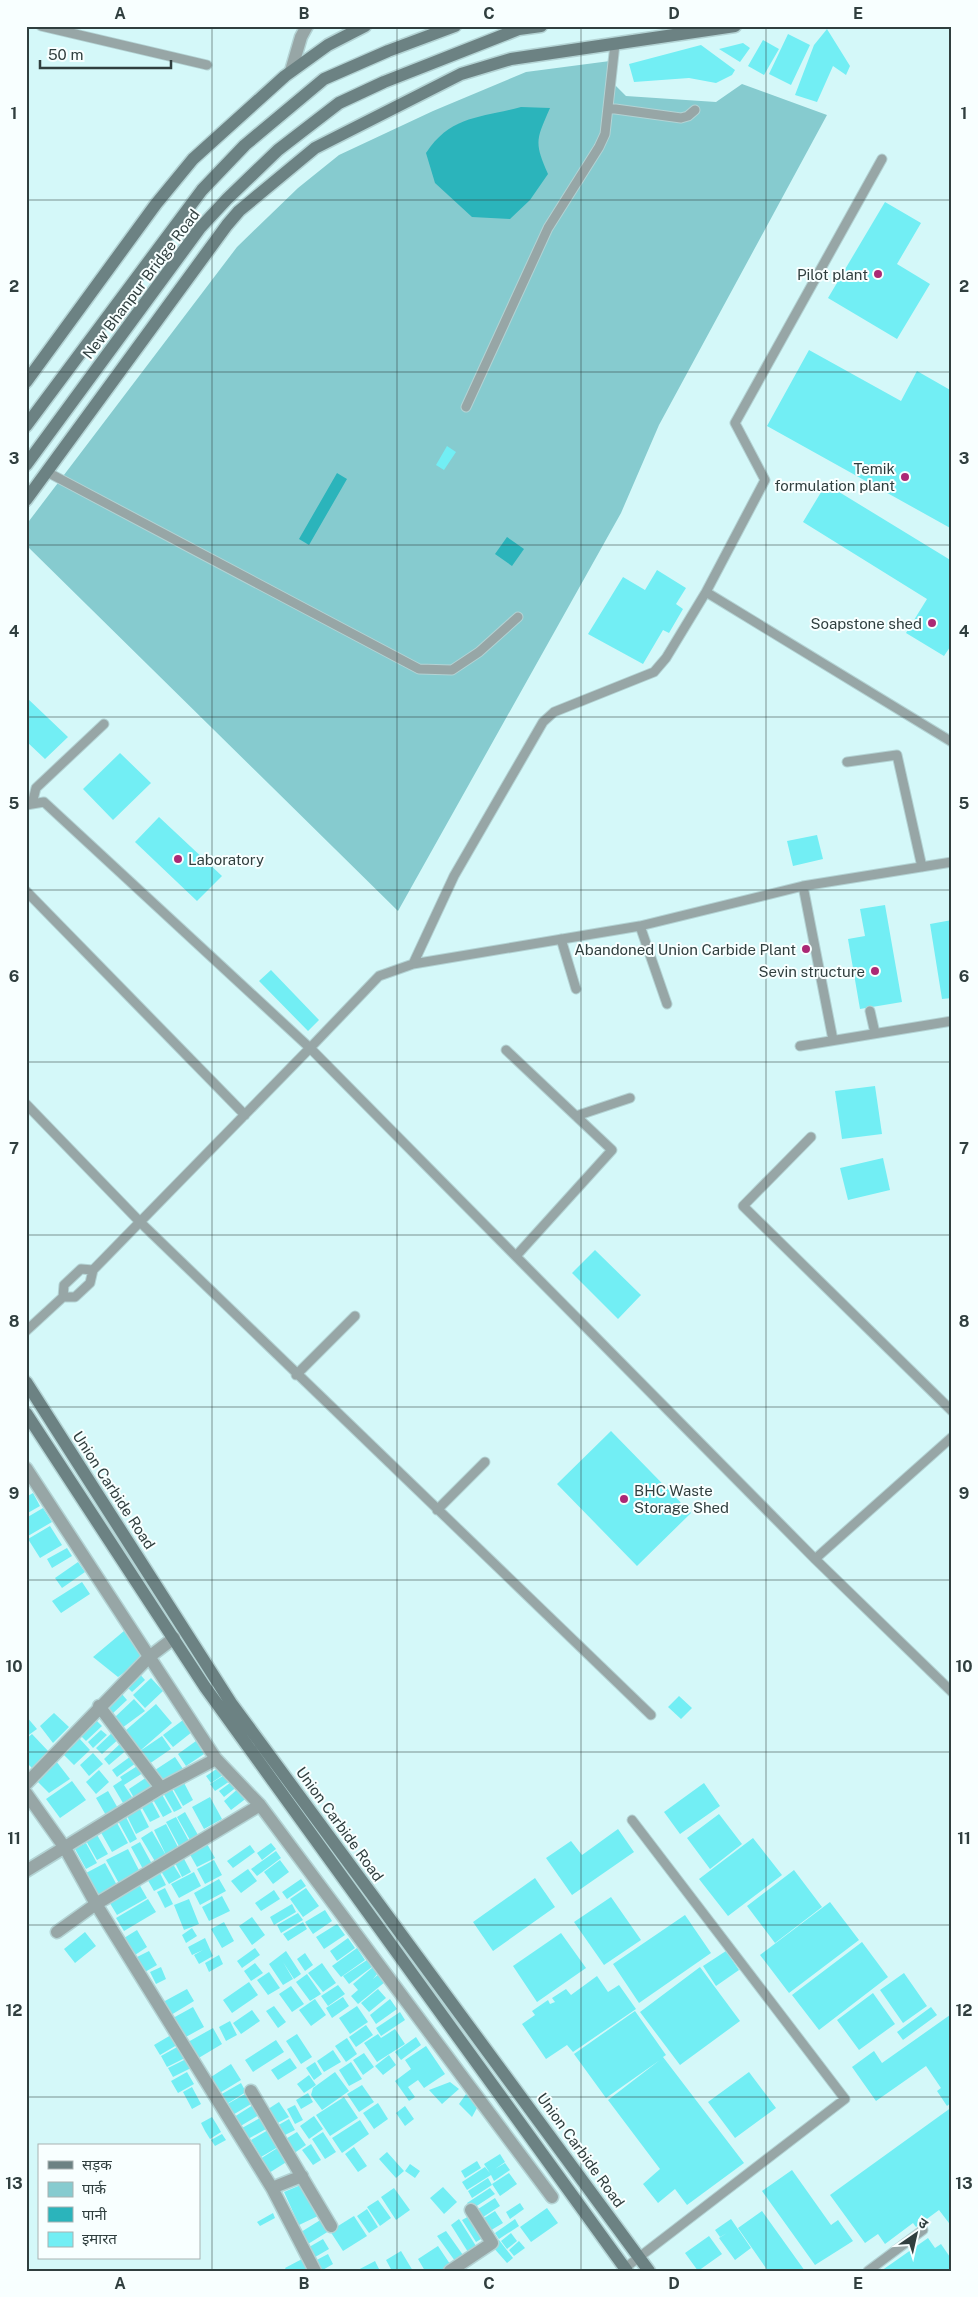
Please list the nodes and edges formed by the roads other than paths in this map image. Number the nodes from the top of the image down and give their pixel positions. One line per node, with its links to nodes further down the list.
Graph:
1 (41, 26): 8 (lane)
2 (307, 26): 9 (street)
3 (365, 26): 9 (street)
4 (455, 26): 15 (street, New Bhanpur Bridge Road)
5 (541, 26): 16 (street, New Bhanpur Bridge Road)
6 (735, 26): 7 (street)
7 (615, 44): 10 (lane); 17 (street)
8 (207, 65)
9 (291, 71): 13 (street)
10 (608, 108): 11 (lane); 14 (lane)
11 (696, 110)
12 (882, 159): 19 (lane)
13 (26, 382)
14 (466, 407)
15 (26, 426)
16 (26, 465)
17 (47, 472): 18 (street); 20 (lane)
18 (26, 500)
19 (706, 592): 22 (lane); 31 (lane)
20 (518, 617)
21 (104, 724): 24 (lane)
22 (952, 742)
23 (847, 762): 26 (lane)
24 (29, 805): 39 (lane)
25 (952, 862): 26 (lane)
26 (922, 867): 27 (lane)
27 (803, 886): 29 (lane); 37 (lane)
28 (26, 891): 43 (lane)
29 (640, 926): 30 (lane); 33 (lane)
30 (562, 939): 31 (lane); 32 (lane)
31 (413, 964): 39 (lane)
32 (576, 989)
33 (666, 1004)
34 (870, 1011): 36 (lane)
35 (952, 1021): 36 (lane)
36 (874, 1033): 37 (lane)
37 (833, 1040): 38 (lane)
38 (800, 1046)
39 (310, 1048): 43 (lane); 47 (lane)
40 (506, 1050): 44 (lane)
41 (630, 1098): 44 (lane)
42 (26, 1104): 46 (lane)
43 (245, 1115): 46 (lane)
44 (576, 1116): 47 (lane)
45 (811, 1136): 54 (lane)
46 (141, 1223): 48 (lane); 52 (lane)
47 (516, 1256): 60 (lane)
48 (93, 1270): 49 (lane); 49 (lane)
49 (63, 1297): 51 (lane)
50 (355, 1316): 52 (lane)
51 (26, 1331)
52 (296, 1375): 59 (lane)
53 (26, 1382): 83 (street, Union Carbide Road)
54 (952, 1411)
55 (26, 1413): 61 (street, Union Carbide Road)
56 (952, 1437): 60 (lane)
57 (485, 1462): 59 (lane)
58 (26, 1468): 62 (street)
59 (437, 1510): 65 (lane)
60 (815, 1560): 63 (lane)
61 (174, 1638): 62 (street); 84 (street, Union Carbide Road)
62 (149, 1656): 64 (street); 66 (street)
63 (952, 1692)
64 (99, 1706): 67 (street); 68 (street)
65 (650, 1715)
66 (216, 1759): 68 (street); 70 (street)
67 (26, 1784)
68 (162, 1788): 72 (street)
69 (26, 1793): 72 (street)
70 (260, 1805): 74 (street); 79 (street)
71 (632, 1820): 83 (lane)
72 (66, 1848): 73 (street); 74 (street)
73 (26, 1871)
74 (96, 1904): 75 (street); 78 (street)
75 (57, 1932)
76 (251, 2091): 77 (street)
77 (302, 2176): 78 (street); 81 (street)
78 (272, 2188): 85 (street)
79 (552, 2197)
80 (471, 2210): 86 (street)
81 (331, 2226)
82 (923, 2230): 88 (lane)
83 (639, 2257): 84 (lane); 87 (street, Union Carbide Road)
84 (626, 2269)
85 (315, 2271)
86 (450, 2271)
87 (649, 2271)
88 (868, 2271)

